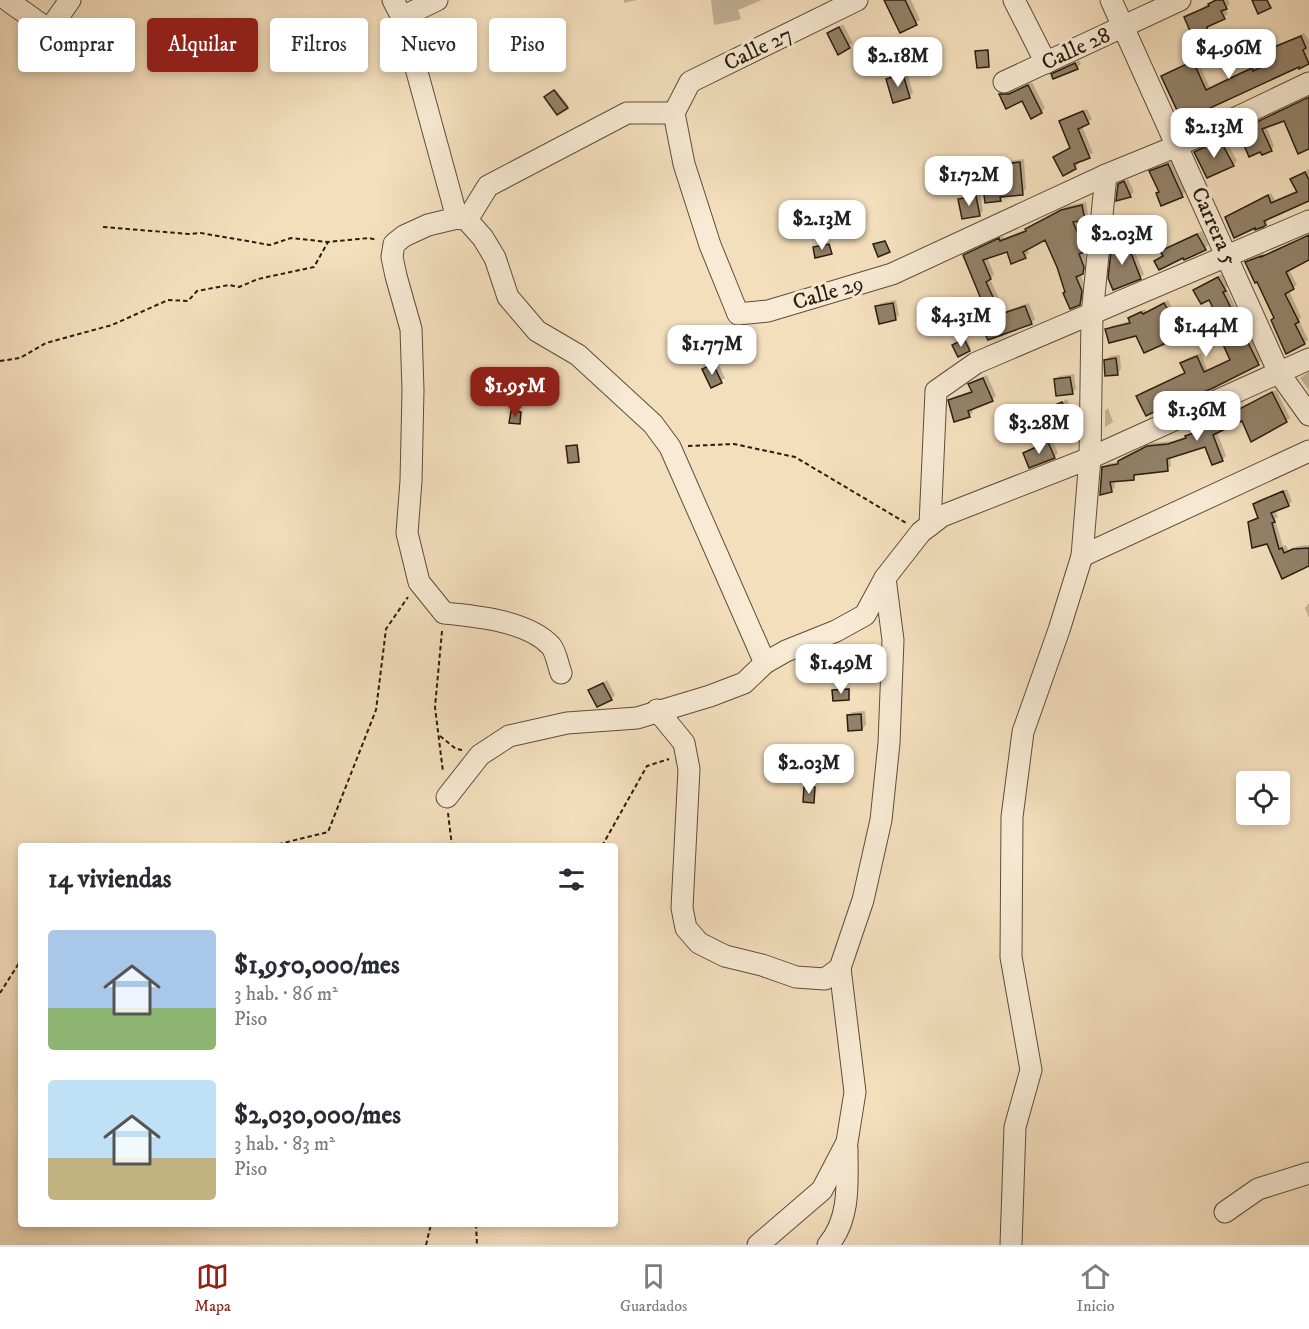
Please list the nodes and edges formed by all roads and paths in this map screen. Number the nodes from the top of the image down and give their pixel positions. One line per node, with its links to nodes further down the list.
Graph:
1 (8, 0): 2 (street)
2 (70, 0)
3 (437, 0): 8 (street)
4 (857, 0): 13 (street, Calle 27)
5 (1014, 0): 10 (street)
6 (1111, 0): 9 (street, Carrera 5)
7 (1180, 0): 9 (street, Calle 28)
8 (398, 9): 16 (street)
9 (1123, 27): 10 (street, Calle 28); 14 (street, Carrera 5)
10 (1046, 63): 11 (street, Calle 28)
11 (1004, 82)
12 (1309, 83): 14 (street, Calle 29)
13 (674, 113): 15 (street, Calle 29); 16 (street)
14 (1177, 146): 15 (street, Calle 29); 21 (street, Carrera 5)
15 (1106, 175): 22 (street)
16 (462, 219): 20 (street); 27 (street)
17 (1309, 221): 21 (street)
18 (104, 227): 19 (path)
19 (328, 242): 20 (path); 24 (path)
20 (394, 244): 33 (street)
21 (1228, 257): 22 (street); 25 (street, Carrera 5)
22 (1092, 315): 29 (street); 30 (street)
23 (1309, 359): 25 (street)
24 (0, 361)
25 (1279, 373): 26 (street, Carrera 5); 29 (street)
26 (1309, 415)
27 (670, 447): 30 (path); 35 (street)
28 (1309, 451): 31 (street)
29 (1090, 458): 30 (street); 31 (street)
30 (925, 528): 32 (street)
31 (1082, 556): 57 (street)
32 (885, 578): 35 (street); 46 (street)
33 (418, 582): 34 (street); 42 (path)
34 (444, 613): 36 (street); 38 (path)
35 (765, 663): 37 (street)
36 (561, 673)
37 (657, 710): 39 (street); 40 (street)
38 (438, 735): 40 (path); 41 (path)
39 (684, 743): 44 (path); 46 (street)
40 (480, 755): 41 (street)
41 (447, 797): 43 (path)
42 (282, 843)
43 (452, 843)
44 (604, 843)
45 (18, 965): 47 (path)
46 (840, 969): 48 (street)
47 (0, 993)
48 (847, 1142): 55 (street); 56 (street)
49 (1309, 1173): 50 (street)
50 (1226, 1212)
51 (429, 1227): 53 (path)
52 (476, 1227): 54 (path)
53 (426, 1245)
54 (477, 1245)
55 (758, 1245)
56 (828, 1245)
57 (1011, 1245)

